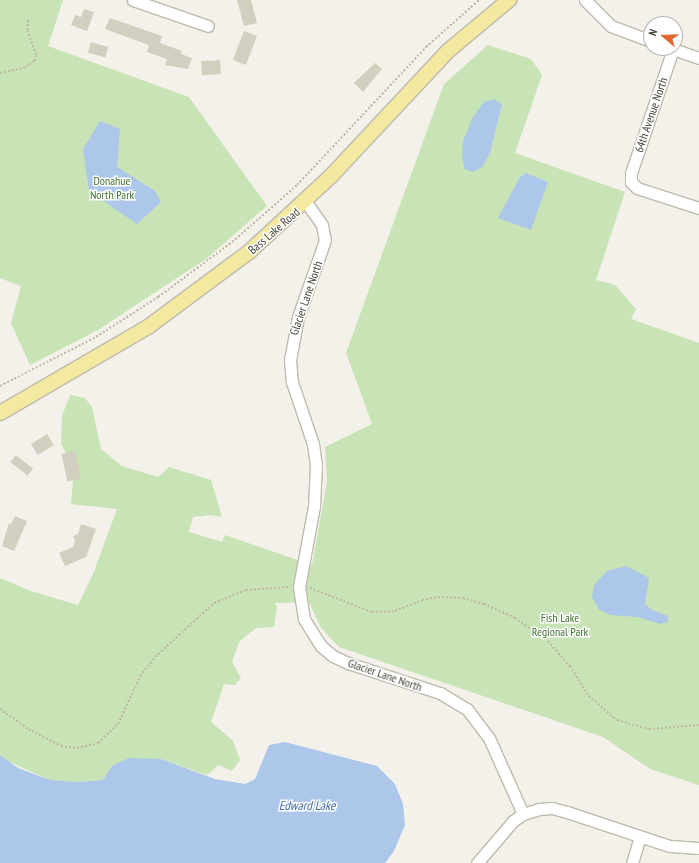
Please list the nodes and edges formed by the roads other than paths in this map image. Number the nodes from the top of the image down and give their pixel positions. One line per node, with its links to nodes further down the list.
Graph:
1 (133, 0): 4 (street)
2 (509, 0): 9 (main road, Bass Lake Road)
3 (585, 0): 5 (street)
4 (208, 26)
5 (643, 39)
6 (683, 52): 8 (street)
7 (670, 56): 10 (street, 64th Avenue North)
8 (699, 58)
9 (306, 202): 11 (main road, Bass Lake Road); 12 (street, Glacier Lane North)
10 (699, 208)
11 (0, 413)
12 (523, 814): 13 (street); 15 (street)
13 (640, 837): 14 (street); 16 (street)
14 (699, 848)
15 (477, 863)
16 (632, 863)

